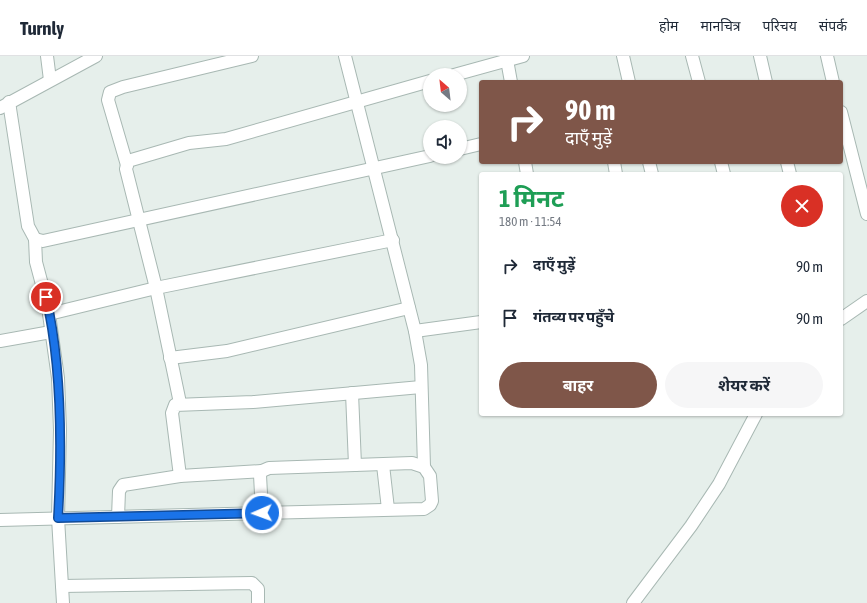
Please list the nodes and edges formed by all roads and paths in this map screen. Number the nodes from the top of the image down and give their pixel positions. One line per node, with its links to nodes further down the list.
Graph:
1 (47, 56): 12 (street)
2 (96, 56): 12 (street)
3 (252, 56): 25 (street)
4 (345, 56): 19 (street)
5 (523, 56): 10 (street)
6 (623, 56): 14 (street)
7 (692, 56): 15 (street)
8 (760, 56): 16 (street)
9 (827, 56): 17 (street)
10 (507, 60): 11 (street); 13 (street)
11 (467, 71)
12 (50, 80): 20 (street)
13 (511, 80)
14 (629, 80)
15 (698, 80)
16 (766, 80)
17 (833, 80)
18 (423, 84): 19 (street)
19 (357, 102): 25 (street); 26 (street)
20 (5, 105): 29 (street)
21 (843, 120): 27 (street)
22 (479, 144): 23 (street)
23 (467, 147)
24 (423, 158): 26 (street)
25 (126, 165): 28 (street)
26 (374, 169): 28 (street); 30 (street)
27 (867, 214)
28 (140, 220): 29 (street); 31 (street)
29 (35, 239): 34 (street)
30 (393, 240): 31 (street); 33 (street)
31 (156, 288): 34 (street); 40 (street)
32 (867, 301): 35 (street)
33 (409, 308): 37 (street); 40 (street)
34 (49, 314): 38 (street)
35 (843, 318)
36 (479, 322): 37 (street)
37 (416, 331): 41 (street)
38 (52, 332): 39 (street); 53 (street)
39 (0, 341)
40 (170, 358): 43 (street)
41 (422, 387): 42 (street); 47 (street)
42 (352, 393): 43 (street); 45 (street)
43 (180, 403): 49 (street)
44 (755, 416): 58 (street)
45 (355, 465): 46 (street); 48 (street)
46 (383, 465): 47 (street); 50 (street)
47 (424, 467): 50 (street)
48 (262, 472): 49 (street); 51 (street)
49 (180, 476): 52 (street)
50 (388, 509): 51 (street)
51 (262, 513): 52 (street)
52 (118, 517): 53 (street)
53 (58, 518): 54 (street); 55 (street)
54 (0, 520)
55 (62, 586): 56 (street); 57 (street)
56 (63, 603)
57 (258, 603)
58 (633, 603)

